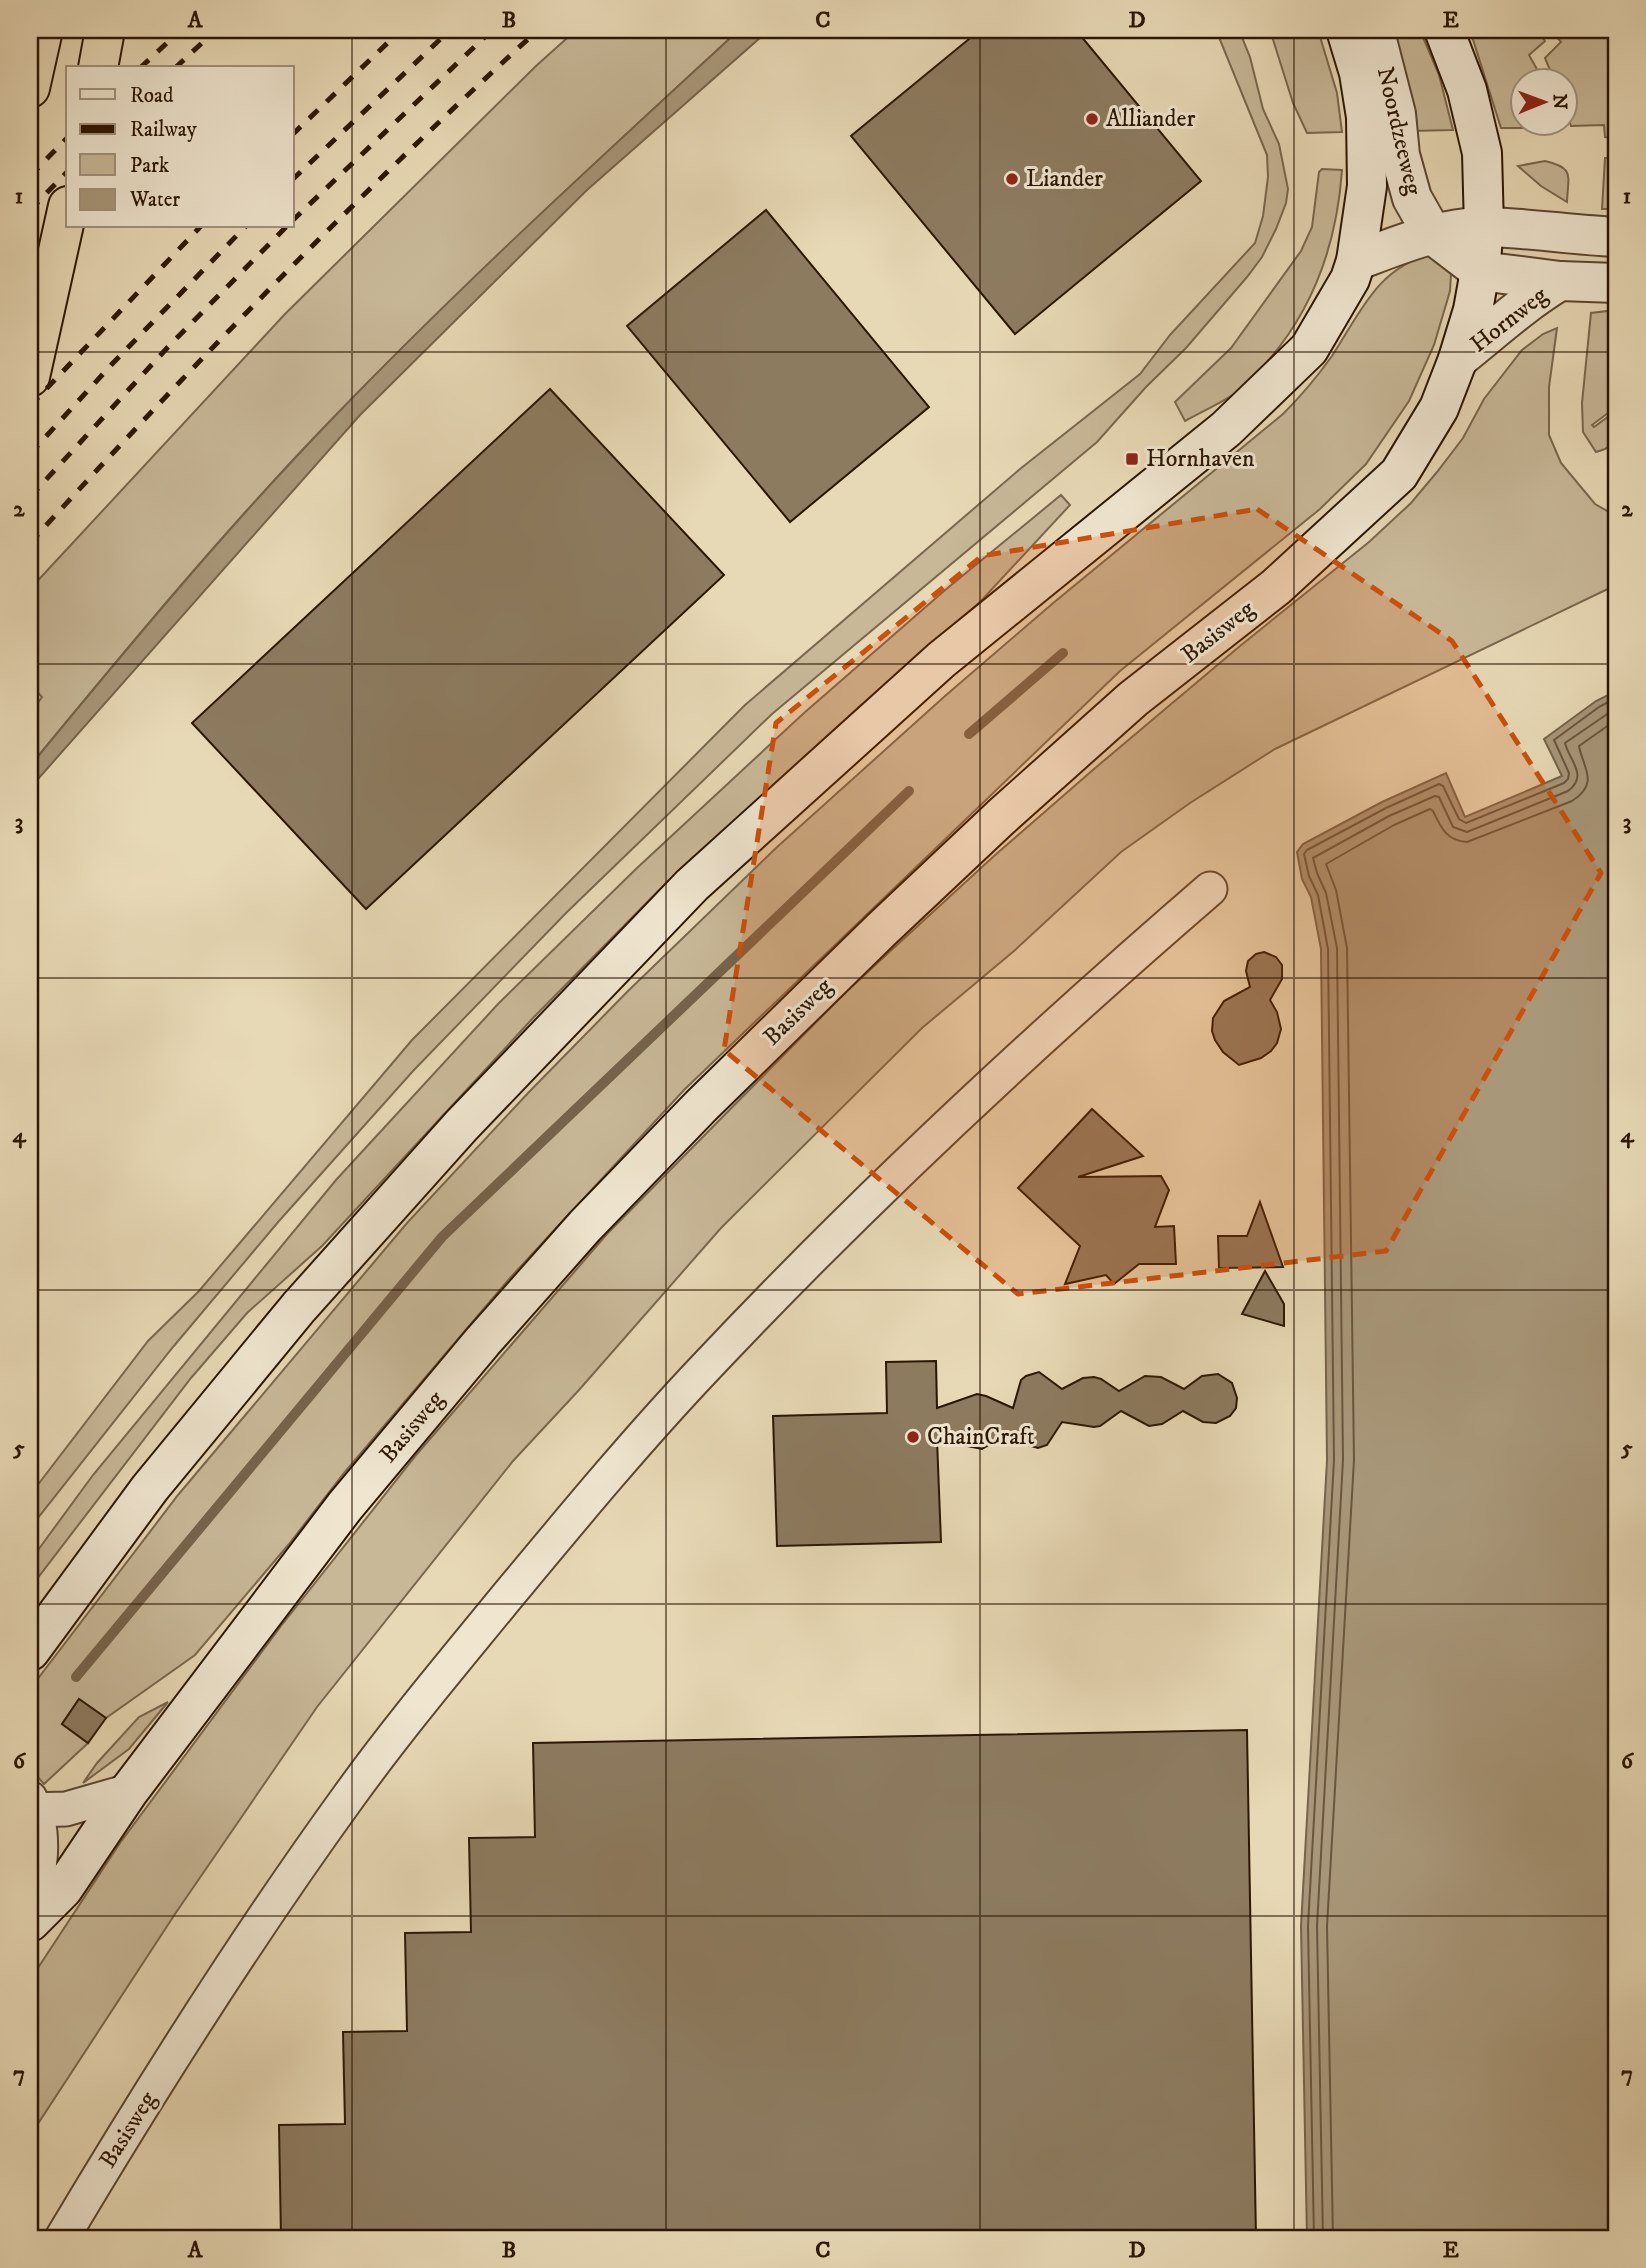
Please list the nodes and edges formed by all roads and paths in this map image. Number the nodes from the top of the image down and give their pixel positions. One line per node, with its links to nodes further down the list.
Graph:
1 (43, 30): 7 (highway)
2 (106, 30): 6 (highway)
3 (1346, 30): 12 (main road, Noordzeeweg)
4 (1363, 30): 10 (main road, Noordzeeweg)
5 (1444, 30): 9 (main road)
6 (97, 66)
7 (30, 88)
8 (66, 215): 17 (highway)
9 (1484, 227): 10 (main road); 11 (main road); 13 (main road)
10 (1433, 234): 12 (main road); 13 (main road, Noordzeeweg)
11 (1616, 237)
12 (1356, 261): 19 (main road)
13 (1480, 271): 14 (main road, Hornweg); 16 (main road, Basisweg)
14 (1560, 281): 15 (main road, Hornweg); 16 (main road, Hornweg)
15 (1616, 283)
16 (1458, 359): 20 (main road, Basisweg)
17 (30, 377)
18 (1210, 889): 23 (street, Basisweg)
19 (30, 1651)
20 (130, 1791): 21 (street, Basisweg); 22 (main road, Basisweg)
21 (32, 1806): 22 (street, Basisweg)
22 (30, 1922)
23 (62, 2238)

